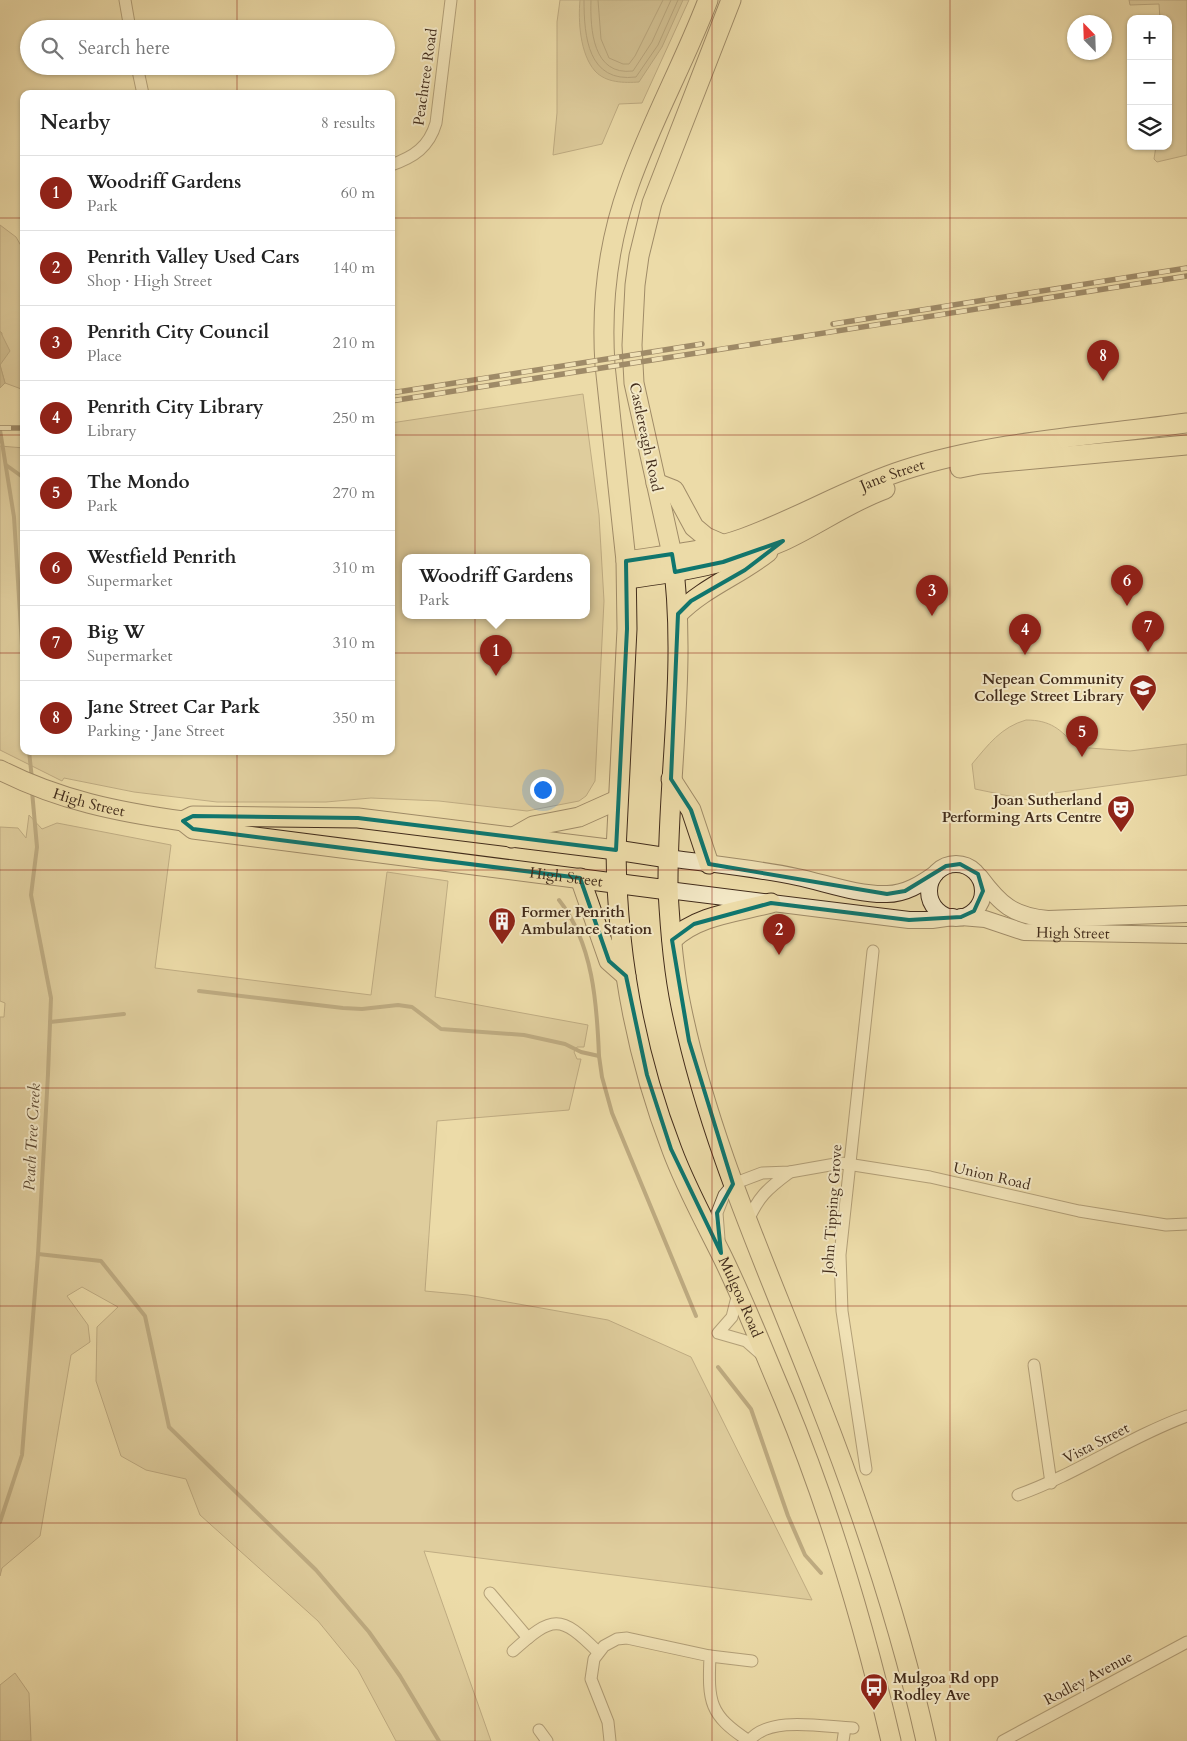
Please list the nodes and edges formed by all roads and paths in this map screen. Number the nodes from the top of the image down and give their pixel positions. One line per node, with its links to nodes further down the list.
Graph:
1 (124, 0): 5 (street)
2 (450, 0): 8 (street, Peachtree Road)
3 (708, 0): 15 (main road, Castlereagh Road)
4 (731, 0): 11 (main road, Castlereagh Road)
5 (128, 20)
6 (139, 75): 7 (street)
7 (142, 90)
8 (395, 163)
9 (1187, 424): 13 (main road, Jane Street)
10 (1187, 445): 12 (main road, Jane Street)
11 (656, 483): 13 (main road); 14 (main road, Castlereagh Road)
12 (783, 541): 14 (main road, Jane Street); 16 (main road)
13 (722, 544): 14 (main road, Jane Street)
14 (673, 563): 15 (main road, Jane Street); 16 (main road, Castlereagh Road)
15 (627, 577): 19 (main road, Castlereagh Road)
16 (678, 614): 18 (main road, Castlereagh Road)
17 (0, 770): 20 (main road, High Street)
18 (671, 779): 23 (main road, Castlereagh Road); 24 (main road)
19 (617, 800): 21 (main road); 22 (main road, Castlereagh Road)
20 (183, 821): 21 (main road, High Street); 27 (main road, High Street)
21 (512, 838): 22 (main road, High Street)
22 (616, 850): 23 (main road, High Street); 28 (main road, Mulgoa Road)
23 (668, 858): 24 (main road, High Street); 29 (main road, Castlereagh Road)
24 (709, 864): 25 (main road, High Street)
25 (935, 874): 26 (main road); 32 (main road)
26 (980, 877): 31 (main road, High Street); 32 (main road)
27 (580, 878): 28 (main road, High Street); 36 (main road)
28 (617, 883): 29 (main road, High Street); 36 (main road, Mulgoa Road)
29 (668, 890): 30 (main road, High Street); 34 (main road)
30 (771, 903): 32 (main road, High Street); 34 (main road)
31 (1187, 914)
32 (957, 917): 33 (main road, High Street)
33 (1187, 936)
34 (672, 940): 39 (main road)
35 (873, 951): 37 (street, John Tipping Grove)
36 (626, 976): 42 (main road, Mulgoa Road)
37 (849, 1164): 38 (street, Union Road); 41 (street, Union Road); 47 (street, John Tipping Grove)
38 (790, 1172): 39 (street, Union Road); 40 (street, Union Road)
39 (733, 1184): 40 (main road); 42 (street)
40 (747, 1224): 63 (main road)
41 (1187, 1224)
42 (721, 1254): 43 (main road, Mulgoa Road)
43 (738, 1293): 44 (main road, Mulgoa Road); 44 (street)
44 (767, 1359): 62 (main road, Mulgoa Road)
45 (1034, 1365): 48 (street)
46 (1187, 1416): 48 (street, Vista Street)
47 (866, 1468)
48 (1051, 1484): 49 (street, Vista Street)
49 (1018, 1495)
50 (490, 1593): 51 (street)
51 (528, 1638): 53 (street); 54 (street)
52 (1187, 1642): 64 (street, Rodley Avenue)
53 (513, 1651)
54 (598, 1652): 55 (street); 59 (street)
55 (710, 1656): 56 (street); 60 (street)
56 (752, 1661)
57 (539, 1730): 58 (street)
58 (548, 1741)
59 (610, 1741)
60 (749, 1741): 61 (street)
61 (843, 1741)
62 (891, 1741)
63 (926, 1741)
64 (1003, 1741)

